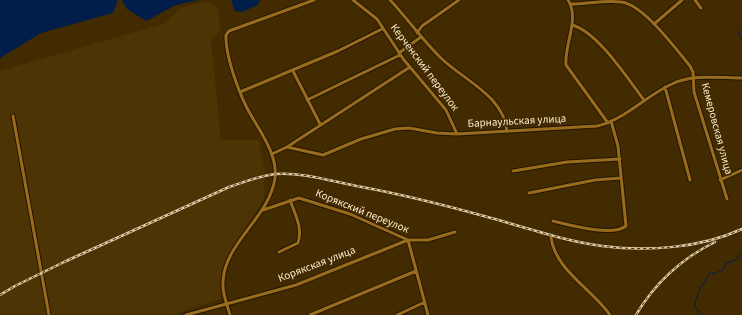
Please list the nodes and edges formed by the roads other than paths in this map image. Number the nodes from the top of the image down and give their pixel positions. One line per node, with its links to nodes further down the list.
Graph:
1 (314, 0): 22 (street)
2 (353, 0): 13 (street, Керченский переулок)
3 (390, 0): 14 (street)
4 (459, 0): 14 (street)
5 (568, 0): 9 (street)
6 (682, 0): 11 (street)
7 (695, 0): 10 (street)
8 (627, 2): 9 (street, Кемеровская улица); 11 (street, Кемеровская улица)
9 (571, 4): 12 (street)
10 (701, 8)
11 (654, 24): 19 (street, Кемеровская улица)
12 (572, 26): 24 (street); 26 (street)
13 (382, 29): 16 (street, Керченский переулок); 18 (street)
14 (417, 33): 15 (street)
15 (421, 37): 16 (street); 28 (street)
16 (400, 54): 17 (street, Керченский переулок); 23 (street)
17 (410, 67): 27 (street); 29 (street, Керченский переулок)
18 (293, 71): 22 (street); 23 (street)
19 (693, 78): 20 (street, Барнаульская улица); 21 (street, Барнаульская улица); 37 (street, Кемеровская улица)
20 (742, 78)
21 (665, 87): 24 (street, Барнаульская улица); 36 (street)
22 (240, 92): 31 (street)
23 (307, 100): 27 (street)
24 (644, 100): 26 (street, Барнаульская улица)
25 (12, 116): 50 (street)
26 (610, 122): 28 (street, Барнаульская улица); 32 (street)
27 (320, 124): 30 (street)
28 (507, 132): 29 (street, Барнаульская улица)
29 (457, 134): 30 (street, Барнаульская улица)
30 (287, 147): 31 (street)
31 (272, 154): 41 (street)
32 (620, 159): 34 (street); 35 (street)
33 (742, 170): 37 (street)
34 (513, 171)
35 (621, 178): 38 (street); 42 (street)
36 (690, 180)
37 (720, 180): 39 (street, Кемеровская улица)
38 (529, 194)
39 (727, 199)
40 (290, 200): 41 (street, Корякский переулок); 45 (street, Корякский переулок); 46 (street)
41 (263, 210): 49 (street)
42 (553, 221)
43 (455, 232): 45 (street, Корякский переулок)
44 (551, 237): 56 (street)
45 (408, 240): 47 (street); 49 (street, Корякская улица)
46 (279, 252)
47 (416, 271): 48 (street); 53 (street)
48 (425, 302): 54 (street); 55 (street)
49 (226, 304): 51 (street, Корякская улица); 52 (street)
50 (49, 315)
51 (186, 315)
52 (230, 315)
53 (310, 315)
54 (397, 315)
55 (428, 315)
56 (610, 315)

